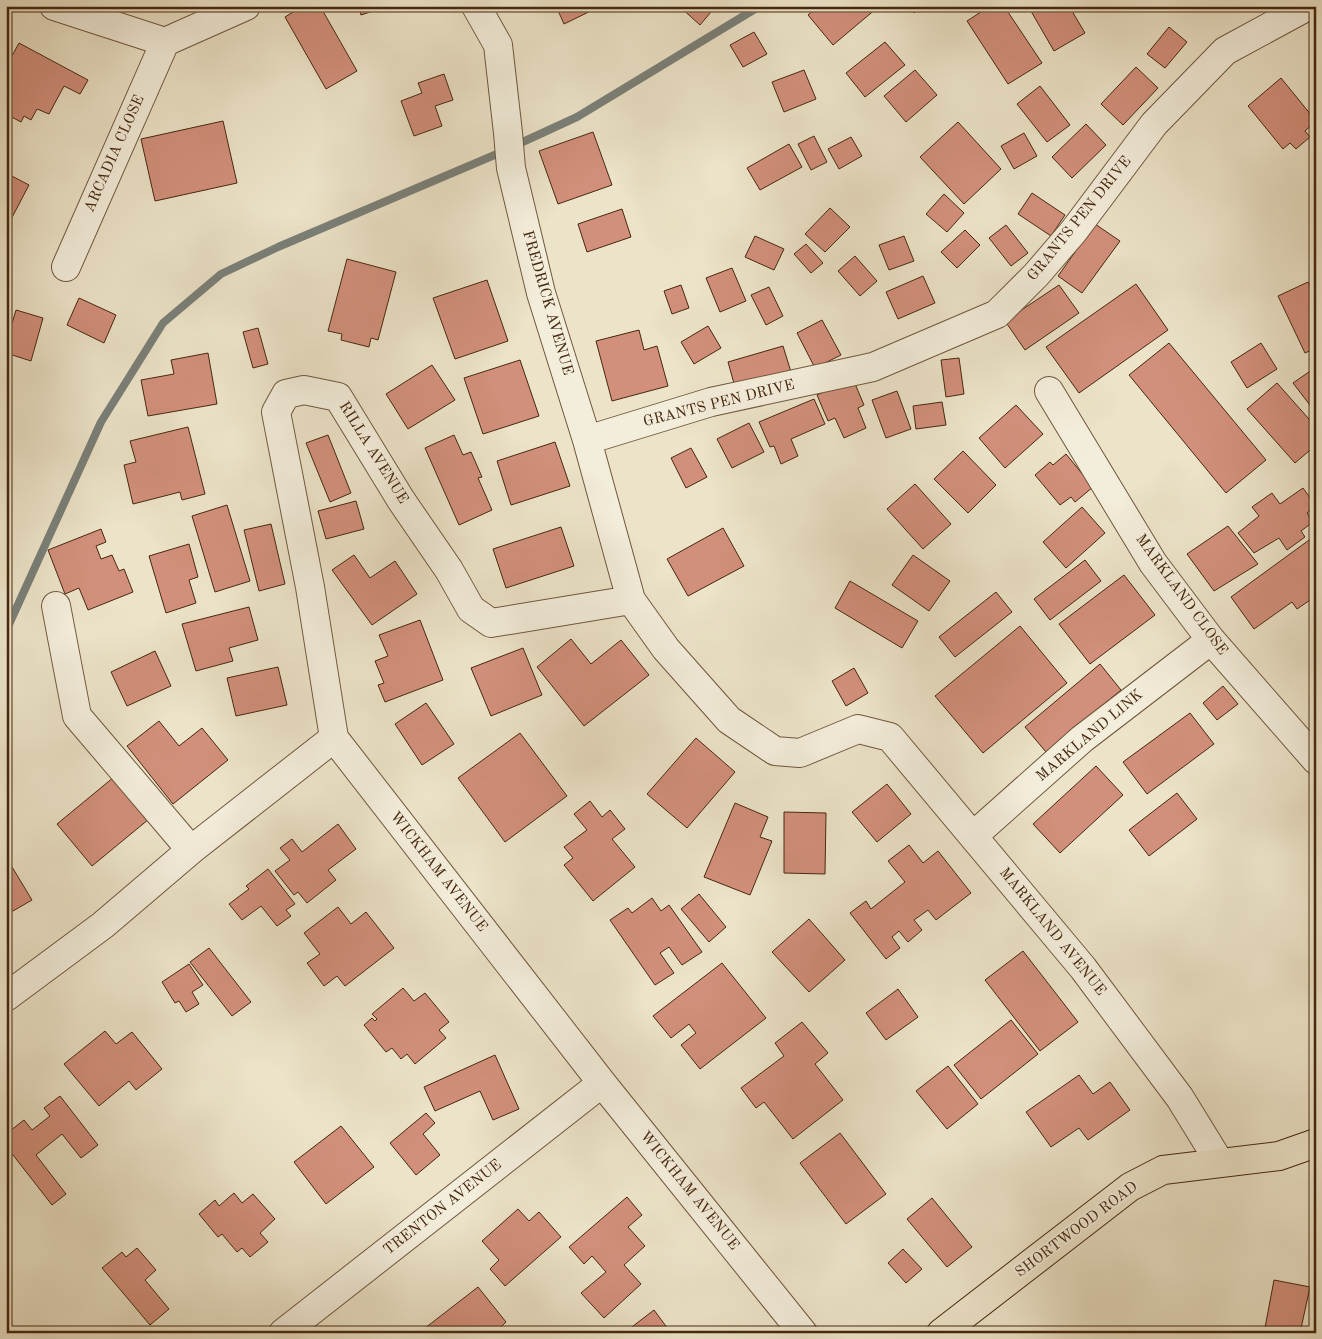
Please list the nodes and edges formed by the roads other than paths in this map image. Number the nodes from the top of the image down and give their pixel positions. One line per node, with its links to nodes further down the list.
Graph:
1 (54, 6): 5 (street)
2 (246, 6): 5 (street)
3 (476, 6): 8 (street, FREDRICK AVENUE)
4 (1308, 6): 8 (street, GRANTS PEN DRIVE)
5 (165, 42): 6 (street, ARCADIA CLOSE)
6 (66, 267)
7 (1049, 391): 11 (street, MARKLAND CLOSE)
8 (587, 440): 9 (street, FREDRICK AVENUE)
9 (631, 600): 12 (street, RILLA AVENUE); 14 (street, MARKLAND AVENUE)
10 (56, 606): 15 (street)
11 (1211, 640): 13 (street, MARKLAND CLOSE); 14 (street, MARKLAND LINK)
12 (334, 738): 15 (street); 17 (street, WICKHAM AVENUE)
13 (1316, 760)
14 (973, 836): 19 (street, MARKLAND AVENUE)
15 (191, 850): 16 (street)
16 (6, 997)
17 (602, 1083): 20 (street, TRENTON AVENUE); 21 (street, WICKHAM AVENUE)
18 (1316, 1143): 19 (main road, SHORTWOOD ROAD)
19 (1220, 1163): 22 (main road, SHORTWOOD ROAD)
20 (283, 1333)
21 (803, 1333)
22 (941, 1333)

